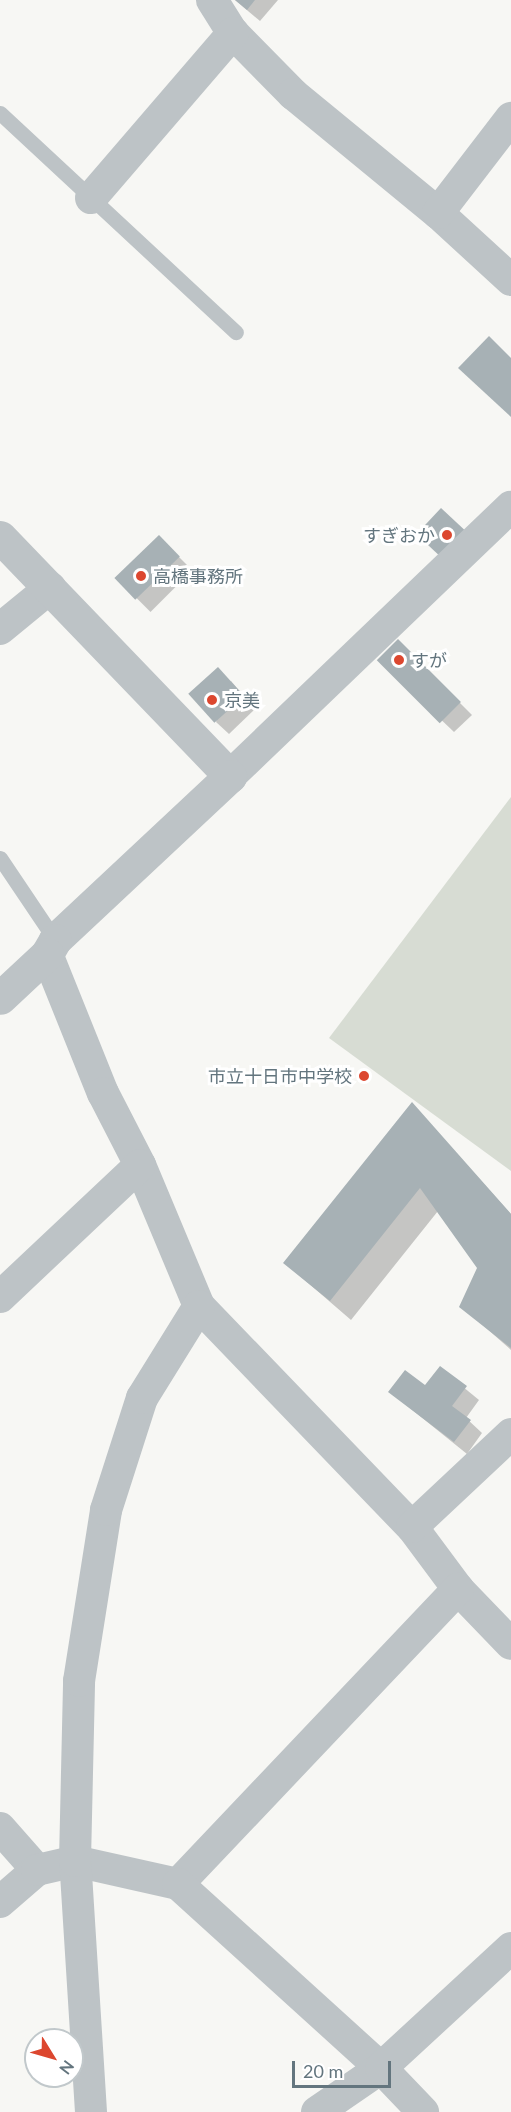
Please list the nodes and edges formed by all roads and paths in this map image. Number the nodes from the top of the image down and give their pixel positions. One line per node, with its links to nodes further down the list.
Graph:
1 (212, 0): 2 (street)
2 (233, 33): 5 (street); 6 (street)
3 (0, 113): 5 (lane)
4 (511, 118): 6 (street)
5 (91, 198): 8 (lane)
6 (438, 213): 7 (street)
7 (511, 280)
8 (236, 332)
9 (511, 507): 13 (street)
10 (0, 537): 11 (street)
11 (50, 588): 12 (street); 13 (street)
12 (0, 629)
13 (230, 776): 15 (street)
14 (0, 858): 15 (lane)
15 (51, 947): 16 (street); 17 (street)
16 (0, 998)
17 (140, 1165): 18 (street); 19 (street)
18 (0, 1297)
19 (200, 1306): 21 (street); 25 (street)
20 (511, 1434): 21 (street)
21 (412, 1527): 22 (street)
22 (458, 1589): 23 (street); 27 (street)
23 (511, 1644)
24 (0, 1828): 26 (street)
25 (75, 1861): 26 (street); 27 (street); 31 (street)
26 (37, 1870): 28 (street)
27 (178, 1884): 30 (street)
28 (0, 1902)
29 (511, 1948): 30 (street)
30 (381, 2068): 32 (street); 33 (street)
31 (91, 2112)
32 (316, 2112)
33 (423, 2112)

